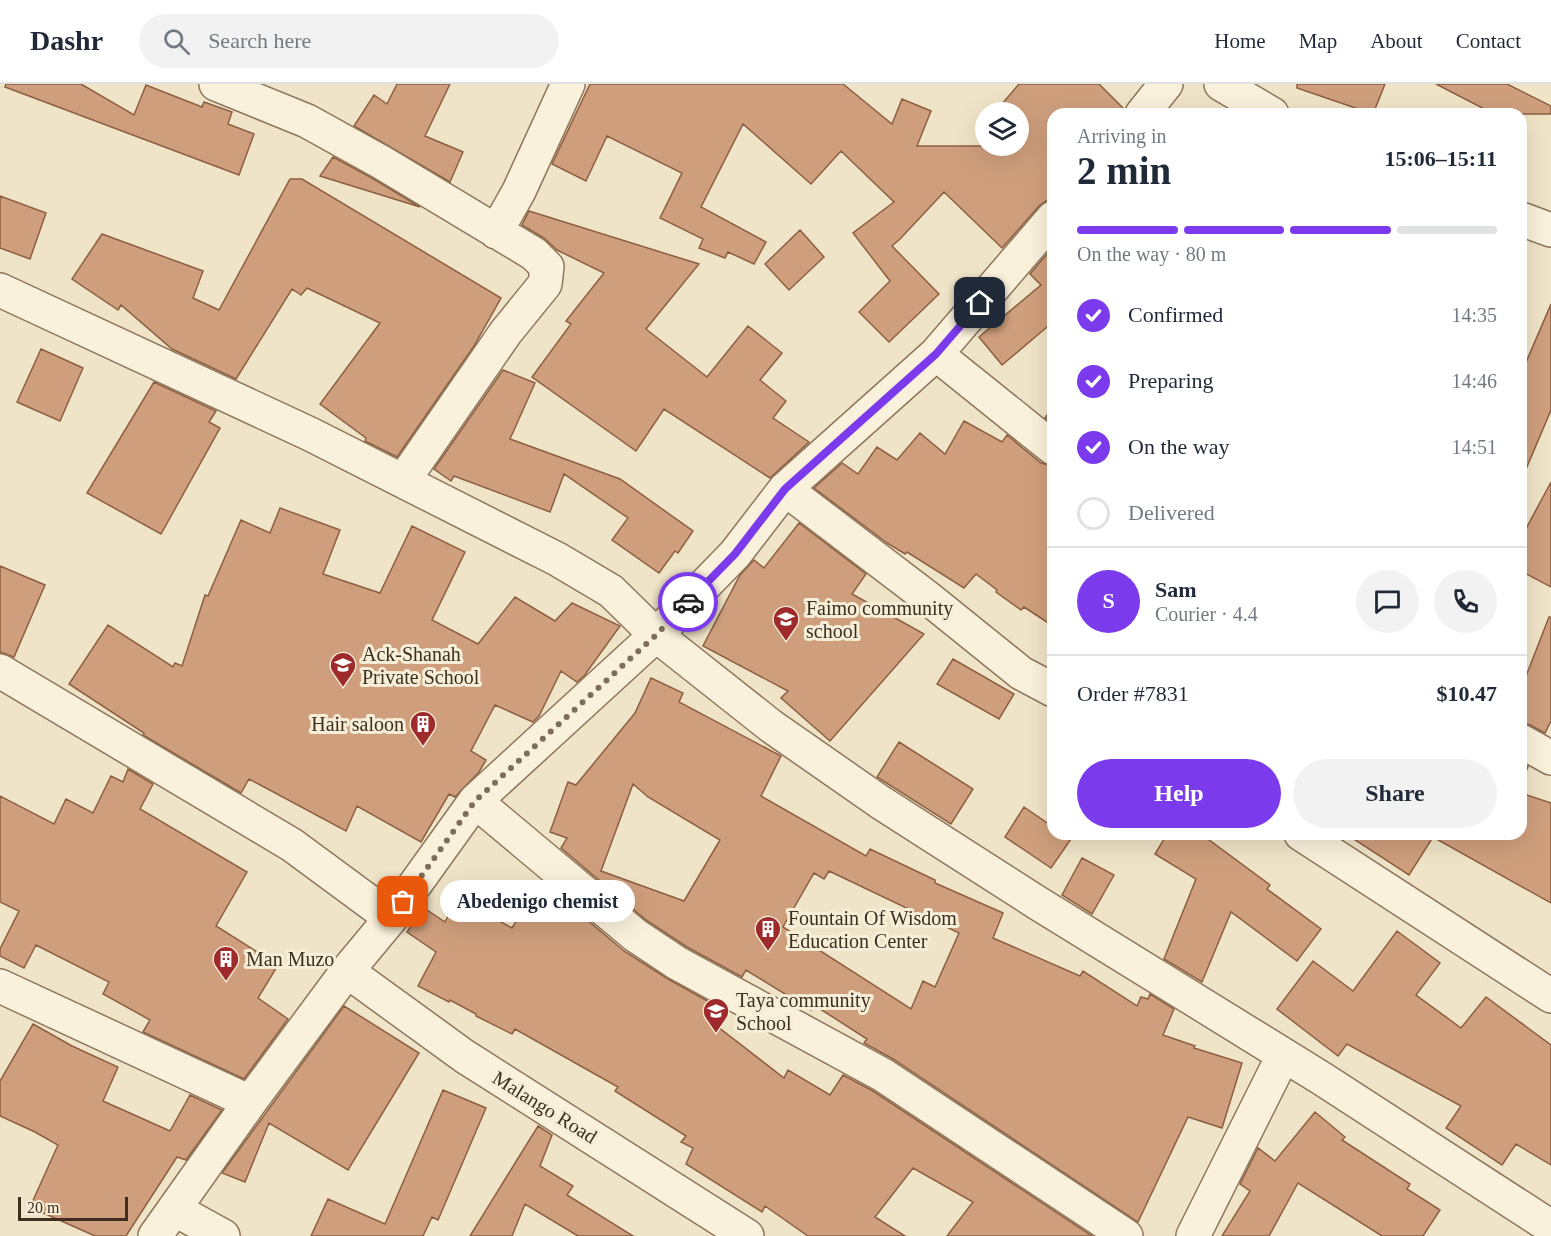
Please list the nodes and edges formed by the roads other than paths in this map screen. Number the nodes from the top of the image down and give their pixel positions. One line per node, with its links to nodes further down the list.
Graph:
1 (216, 84): 10 (street)
2 (568, 84): 10 (street)
3 (1166, 84): 5 (street)
4 (1221, 84): 6 (street)
5 (1147, 108)
6 (1262, 108)
7 (1527, 221): 9 (street)
8 (1047, 225): 12 (street)
9 (1551, 230)
10 (496, 232): 14 (street)
11 (0, 290): 14 (street)
12 (936, 354): 13 (street); 15 (street)
13 (1047, 443)
14 (403, 481): 16 (street)
15 (785, 489): 16 (street); 18 (street)
16 (656, 635): 21 (street); 27 (street)
17 (0, 671): 23 (street)
18 (1047, 687)
19 (1527, 744): 20 (street)
20 (1551, 758)
21 (475, 801): 23 (street); 34 (street)
22 (1310, 840): 26 (street)
23 (391, 918): 24 (street)
24 (347, 971): 28 (street); 33 (street, Malango Road)
25 (0, 986): 28 (street)
26 (1551, 996)
27 (1283, 1056): 30 (street); 35 (street)
28 (250, 1102): 29 (street)
29 (174, 1209): 31 (street); 32 (street)
30 (1551, 1227)
31 (155, 1236)
32 (223, 1236)
33 (747, 1236)
34 (1126, 1236)
35 (1193, 1236)

